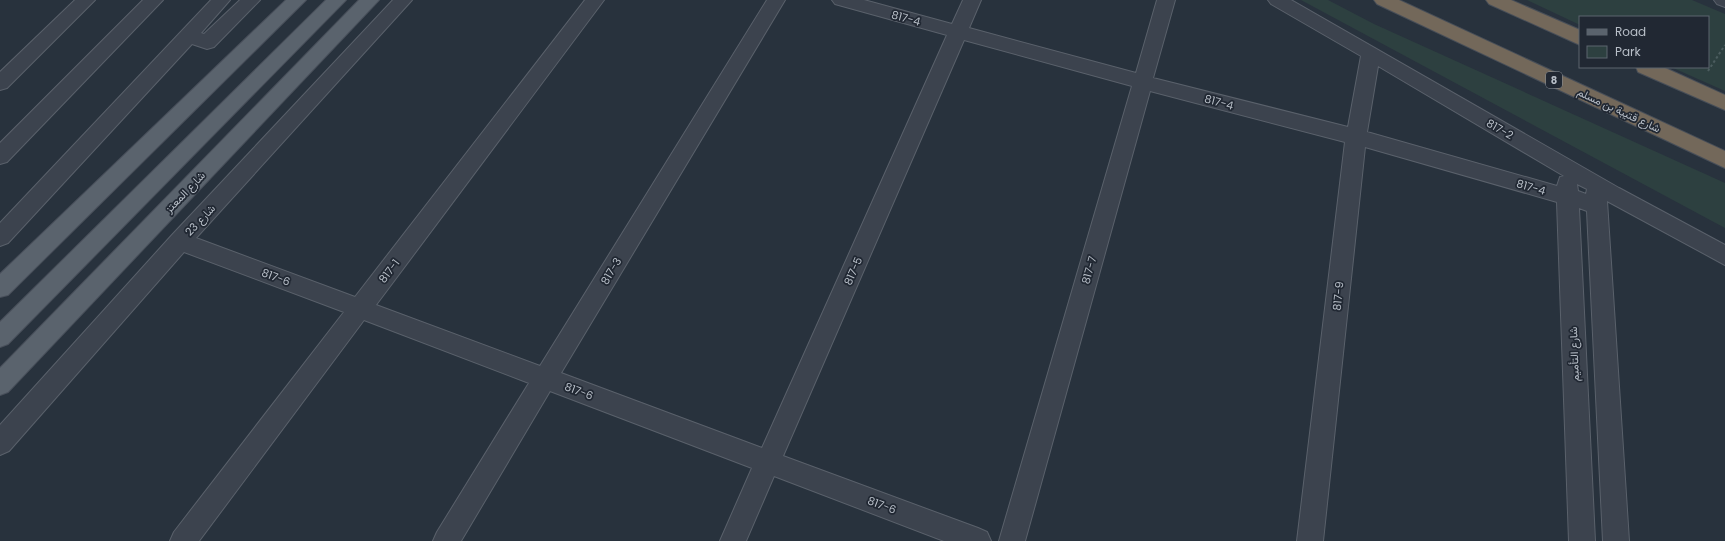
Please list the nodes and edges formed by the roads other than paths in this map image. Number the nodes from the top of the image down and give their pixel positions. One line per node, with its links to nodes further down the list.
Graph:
1 (86, 0): 23 (street)
2 (154, 0): 26 (street)
3 (221, 0): 18 (street)
4 (251, 0): 18 (street)
5 (297, 0): 34 (main road)
6 (338, 0): 36 (main road)
7 (370, 0): 38 (main road, شارع المعتز)
8 (403, 0): 32 (street, شارع 23)
9 (595, 0): 35 (street, 817-1)
10 (776, 0): 37 (street, 817-3)
11 (841, 0): 17 (street, 817-4)
12 (972, 0): 17 (street, 817-5)
13 (1166, 0): 22 (street, 817-7)
14 (1277, 0): 20 (street, 817-2)
15 (1383, 0): 27 (highway, شارع قتيبة بن مسلم / 8)
16 (1495, 0): 19 (highway)
17 (958, 32): 22 (street, 817-4); 40 (street, 817-5)
18 (188, 36): 31 (street)
19 (1579, 38)
20 (1371, 53): 25 (street, 817-9); 28 (street, 817-2)
21 (1647, 68): 24 (highway)
22 (1142, 82): 25 (street, 817-4); 45 (street, 817-7)
23 (0, 83)
24 (1725, 103)
25 (1356, 137): 30 (street, 817-4); 46 (street, 817-9)
26 (0, 156)
27 (1725, 160)
28 (1566, 168): 29 (street, 817-2); 30 (street, شارع التأميم)
29 (1596, 194): 30 (street, 817-4); 33 (street, 817-2); 48 (street)
30 (1567, 197): 47 (street, شارع التأميم)
31 (0, 236)
32 (180, 241): 35 (street, 817-6); 39 (street, شارع 23)
33 (1725, 256)
34 (0, 288)
35 (360, 309): 37 (street, 817-6); 41 (street, 817-1)
36 (0, 338)
37 (545, 379): 40 (street, 817-6); 42 (street, 817-3)
38 (0, 384)
39 (0, 443)
40 (768, 462): 43 (street, 817-5); 44 (street, 817-6)
41 (183, 541)
42 (446, 541)
43 (733, 541)
44 (978, 541)
45 (1012, 541)
46 (1310, 541)
47 (1582, 541)
48 (1616, 541)

